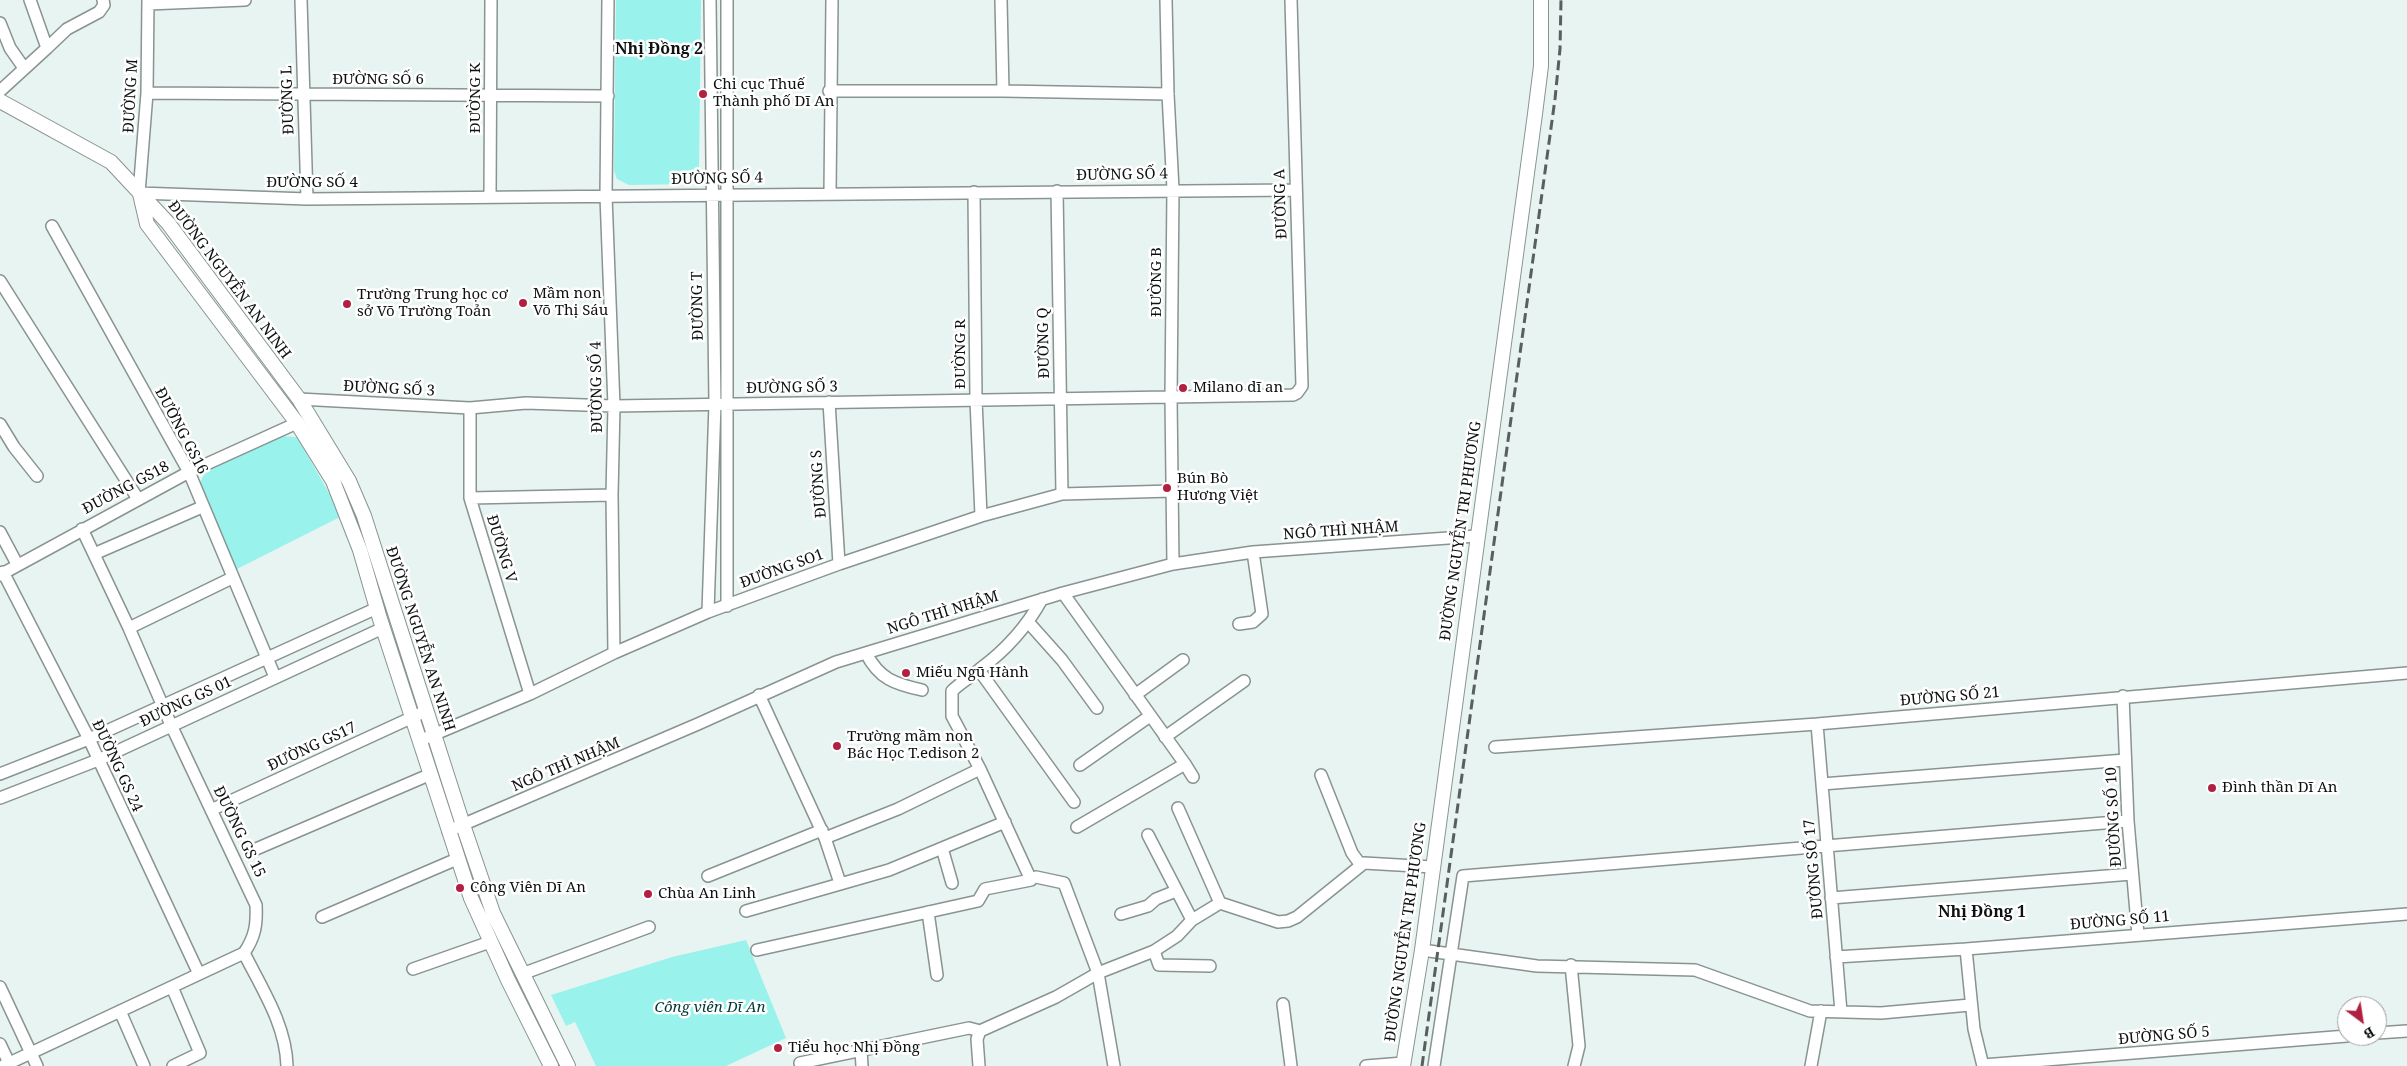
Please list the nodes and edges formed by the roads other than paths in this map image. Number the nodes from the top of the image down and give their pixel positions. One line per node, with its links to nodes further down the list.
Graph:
1 (30, 0): 16 (street)
2 (103, 0): 16 (street)
3 (245, 0): 14 (street)
4 (301, 0): 24 (street, ĐƯỜNG L)
5 (491, 0): 22 (street, ĐƯỜNG K)
6 (608, 0): 25 (street, ĐƯỜNG SỐ 4)
7 (710, 0): 33 (street, ĐƯỜNG T)
8 (727, 0): 34 (street, ĐƯỜNG T)
9 (832, 0): 19 (street)
10 (1001, 0): 20 (street)
11 (1166, 0): 23 (street, ĐƯỜNG B)
12 (1291, 0): 28 (street, ĐƯỜNG A)
13 (1541, 0): 64 (main road, ĐƯỜNG NGUYỄN TRI PHƯƠNG)
14 (148, 2): 21 (street, ĐƯỜNG M)
15 (0, 23): 17 (street)
16 (47, 48): 17 (street)
17 (24, 68): 18 (street)
18 (0, 91)
19 (829, 91): 20 (street); 32 (street)
20 (1003, 91): 23 (street)
21 (148, 92): 24 (street, ĐƯỜNG SỐ 6); 31 (street, ĐƯỜNG M)
22 (492, 94): 24 (street, ĐƯỜNG SỐ 6); 25 (street, ĐƯỜNG SỐ 6); 36 (street, ĐƯỜNG K)
23 (1168, 94): 27 (street, ĐƯỜNG B)
24 (303, 95): 37 (street, ĐƯỜNG L)
25 (608, 96): 35 (street, ĐƯỜNG SỐ 4)
26 (0, 101): 31 (main road)
27 (1173, 190): 28 (street, ĐƯỜNG SỐ 4); 29 (street, ĐƯỜNG SỐ 4); 41 (street, ĐƯỜNG B)
28 (1295, 190): 40 (street, ĐƯỜNG A)
29 (1057, 191): 30 (street, ĐƯỜNG SỐ 4); 42 (street, ĐƯỜNG Q)
30 (974, 192): 32 (street, ĐƯỜNG SỐ 4); 44 (street, ĐƯỜNG R)
31 (139, 193): 37 (street, ĐƯỜNG SỐ 4); 43 (main road, ĐƯỜNG NGUYỄN AN NINH); 51 (main road, ĐƯỜNG NGUYỄN AN NINH)
32 (830, 193): 34 (street, ĐƯỜNG SỐ 4)
33 (712, 194): 34 (street, ĐƯỜNG SỐ 4); 35 (street, ĐƯỜNG SỐ 4); 46 (street, ĐƯỜNG T)
34 (727, 194): 47 (street, ĐƯỜNG T)
35 (606, 196): 36 (street, ĐƯỜNG SỐ 4); 48 (street, ĐƯỜNG SỐ 4)
36 (490, 197): 37 (street, ĐƯỜNG SỐ 4)
37 (306, 199)
38 (52, 226): 53 (street, ĐƯỜNG GS16)
39 (0, 281): 59 (street)
40 (1286, 396): 41 (street, ĐƯỜNG SỐ 3)
41 (1171, 397): 42 (street, ĐƯỜNG SỐ 3); 55 (street, ĐƯỜNG B)
42 (1060, 398): 44 (street, ĐƯỜNG SỐ 3); 56 (street, ĐƯỜNG Q)
43 (300, 399): 49 (street, ĐƯỜNG SỐ 3); 50 (main road, ĐƯỜNG NGUYỄN AN NINH)
44 (976, 400): 45 (street, ĐƯỜNG SỐ 3); 61 (street, ĐƯỜNG R)
45 (829, 402): 47 (street, ĐƯỜNG SỐ 3); 68 (street, ĐƯỜNG S)
46 (715, 404): 47 (street, ĐƯỜNG SỐ 3); 48 (street, ĐƯỜNG SỐ 3); 77 (street, ĐƯỜNG T)
47 (728, 404): 75 (street, ĐƯỜNG T)
48 (614, 406): 49 (street, ĐƯỜNG SỐ 3); 57 (street, ĐƯỜNG SỐ 4)
49 (470, 408): 58 (street, ĐƯỜNG V)
50 (310, 414): 51 (main road); 74 (main road, ĐƯỜNG NGUYỄN AN NINH)
51 (297, 423): 53 (street, ĐƯỜNG GS18); 76 (main road, ĐƯỜNG NGUYỄN AN NINH)
52 (0, 424): 54 (street)
53 (188, 472): 59 (street, ĐƯỜNG GS18); 60 (street, ĐƯỜNG GS16)
54 (37, 476)
55 (1172, 490): 56 (street, ĐƯỜNG SO1); 69 (street, ĐƯỜNG B)
56 (1062, 494): 61 (street, ĐƯỜNG SO1)
57 (612, 495): 58 (street); 83 (street, ĐƯỜNG SỐ 4)
58 (470, 498): 92 (street, ĐƯỜNG V)
59 (138, 499): 62 (street, ĐƯỜNG GS18)
60 (202, 507): 66 (street); 71 (street, ĐƯỜNG GS16)
61 (981, 516): 68 (street, ĐƯỜNG SO1)
62 (82, 529): 66 (street); 67 (street, ĐƯỜNG GS18)
63 (0, 532): 67 (street)
64 (1476, 536): 65 (street, NGÔ THÌ NHẬM); 133 (main road, ĐƯỜNG NGUYỄN TRI PHƯƠNG)
65 (1253, 552): 69 (street, NGÔ THÌ NHẬM); 80 (street)
66 (94, 554): 81 (street)
67 (17, 564): 70 (street, ĐƯỜNG GS18)
68 (839, 564): 75 (street, ĐƯỜNG SO1)
69 (1173, 564): 72 (street, NGÔ THÌ NHẬM)
70 (2, 573): 105 (street, ĐƯỜNG GS 24)
71 (232, 578): 81 (street); 85 (street, ĐƯỜNG GS16)
72 (1063, 593): 73 (street, NGÔ THÌ NHẬM); 93 (street)
73 (1042, 599): 79 (street); 84 (street, NGÔ THÌ NHẬM)
74 (391, 601): 76 (main road); 78 (main road, ĐƯỜNG NGUYỄN AN NINH)
75 (727, 606): 77 (street, ĐƯỜNG SO1)
76 (377, 608): 82 (main road, ĐƯỜNG NGUYỄN AN NINH); 85 (street, ĐƯỜNG GS 01)
77 (708, 612): 83 (street, ĐƯỜNG SO1)
78 (398, 622): 82 (main road); 98 (main road, ĐƯỜNG NGUYỄN AN NINH)
79 (1029, 623): 87 (street); 97 (street)
80 (1239, 624)
81 (129, 628): 96 (street)
82 (383, 628): 89 (street, ĐƯỜNG GS 01); 99 (main road, ĐƯỜNG NGUYỄN AN NINH)
83 (614, 653): 92 (street, ĐƯỜNG SO1)
84 (866, 653): 91 (street); 94 (street, NGÔ THÌ NHẬM)
85 (267, 658): 89 (street, ĐƯỜNG GS16); 96 (street, ĐƯỜNG GS 01)
86 (1183, 660): 93 (street)
87 (979, 670): 111 (street); 118 (street)
88 (2407, 673): 95 (street, ĐƯỜNG SỐ 21)
89 (275, 677): 102 (street, ĐƯỜNG GS 01)
90 (1244, 681): 104 (street)
91 (922, 690)
92 (530, 694): 103 (street, ĐƯỜNG SO1)
93 (1135, 695): 100 (street)
94 (759, 696): 123 (street, NGÔ THÌ NHẬM); 126 (street)
95 (2123, 696): 101 (street, ĐƯỜNG SỐ 21); 108 (street, ĐƯỜNG SỐ 10)
96 (162, 706): 102 (street, ĐƯỜNG GS 15); 105 (street, ĐƯỜNG GS 01)
97 (1097, 708)
98 (426, 711): 99 (street, ĐƯỜNG GS17); 103 (main road, ĐƯỜNG NGUYỄN AN NINH)
99 (413, 716): 103 (main road, ĐƯỜNG NGUYỄN AN NINH); 120 (street, ĐƯỜNG GS17)
100 (1150, 716): 104 (street); 110 (street)
101 (1817, 724): 106 (street, ĐƯỜNG SỐ 21); 116 (street, ĐƯỜNG SỐ 17)
102 (171, 725): 107 (street, ĐƯỜNG GS 01); 120 (street, ĐƯỜNG GS 15)
103 (427, 737): 113 (main road, ĐƯỜNG NGUYỄN AN NINH); 123 (main road, ĐƯỜNG NGUYỄN AN NINH)
104 (1165, 737): 109 (street)
105 (89, 739): 107 (street, ĐƯỜNG GS 24); 112 (street, ĐƯỜNG GS 01)
106 (1494, 747)
107 (98, 760): 117 (street, ĐƯỜNG GS 01); 162 (street, ĐƯỜNG GS 24)
108 (2125, 760): 116 (street); 121 (street, ĐƯỜNG SỐ 10)
109 (1184, 764): 115 (street); 124 (street)
110 (1080, 766)
111 (980, 770): 122 (street); 126 (street)
112 (0, 774)
113 (431, 774): 125 (main road, ĐƯỜNG NGUYỄN AN NINH); 129 (street)
114 (1321, 775): 132 (street)
115 (1193, 777)
116 (1822, 784): 128 (street, ĐƯỜNG SỐ 17)
117 (0, 798)
118 (1074, 802)
119 (1178, 808): 141 (street)
120 (211, 810): 155 (street, ĐƯỜNG GS 15)
121 (2128, 820): 128 (street); 134 (street, ĐƯỜNG SỐ 10)
122 (1005, 822): 130 (street); 143 (street)
123 (463, 825): 125 (street, NGÔ THÌ NHẬM); 163 (main road, ĐƯỜNG NGUYỄN AN NINH)
124 (1077, 827)
125 (448, 831): 131 (main road, ĐƯỜNG NGUYỄN AN NINH)
126 (823, 834): 135 (street); 137 (street)
127 (1148, 835): 139 (street)
128 (1826, 846): 140 (street, ĐƯỜNG SỐ 17); 156 (street)
129 (256, 848)
130 (942, 848): 137 (street); 138 (street)
131 (457, 859): 146 (street); 150 (main road, ĐƯỜNG NGUYỄN AN NINH)
132 (1360, 864): 133 (street); 141 (street)
133 (1433, 867): 153 (main road, ĐƯỜNG NGUYỄN TRI PHƯƠNG)
134 (2132, 874): 140 (street); 149 (street, ĐƯỜNG SỐ 10)
135 (708, 876)
136 (1036, 877): 161 (street)
137 (840, 882): 142 (street)
138 (952, 883)
139 (1176, 891): 144 (street); 147 (street)
140 (1831, 898): 157 (street, ĐƯỜNG SỐ 17)
141 (1220, 902): 147 (street)
142 (746, 911)
143 (928, 912): 152 (street); 164 (street)
144 (1121, 914)
145 (2407, 914): 149 (street, ĐƯỜNG SỐ 11)
146 (322, 917)
147 (1192, 920): 154 (street)
148 (649, 927): 163 (street)
149 (2138, 935): 151 (street, ĐƯỜNG SỐ 11)
150 (490, 942): 160 (street); 165 (main road, ĐƯỜNG NGUYỄN AN NINH)
151 (1966, 949): 157 (street, ĐƯỜNG SỐ 11); 169 (street)
152 (757, 950)
153 (1422, 950): 156 (street); 183 (main road, ĐƯỜNG NGUYỄN TRI PHƯƠNG)
154 (1154, 952): 159 (street); 161 (street)
155 (244, 953): 162 (street); 188 (street)
156 (1451, 955): 158 (street); 196 (street)
157 (1836, 957): 172 (street, ĐƯỜNG SỐ 17)
158 (1571, 965): 171 (street); 197 (street)
159 (1210, 966)
160 (413, 969)
161 (1098, 973): 173 (street); 193 (street)
162 (199, 974): 167 (street)
163 (522, 974): 165 (main road); 190 (main road, ĐƯỜNG NGUYỄN AN NINH)
164 (937, 975)
165 (508, 980): 189 (main road, ĐƯỜNG NGUYỄN AN NINH)
166 (0, 987): 179 (street)
167 (172, 987): 170 (street); 180 (street)
168 (1282, 1004): 194 (street)
169 (1970, 1005): 172 (street); 199 (street)
170 (120, 1011): 179 (street); 185 (street)
171 (1821, 1011): 172 (street); 198 (street)
172 (1841, 1012)
173 (980, 1031): 178 (street); 192 (street)
174 (2407, 1031): 175 (street)
175 (2387, 1033)
176 (2337, 1037): 199 (street, ĐƯỜNG SỐ 5)
177 (0, 1044): 182 (street)
178 (861, 1050): 181 (street); 191 (street)
179 (31, 1053): 182 (street); 184 (street)
180 (200, 1053): 186 (street); 187 (street)
181 (800, 1063)
182 (6, 1064)
183 (1403, 1065): 195 (street)
184 (37, 1066)
185 (144, 1066)
186 (173, 1066)
187 (200, 1066)
188 (287, 1066)
189 (551, 1066)
190 (568, 1066)
191 (862, 1066)
192 (979, 1066)
193 (1114, 1066)
194 (1291, 1066)
195 (1366, 1066)
196 (1434, 1066)
197 (1574, 1066)
198 (1812, 1066)
199 (1983, 1066)

